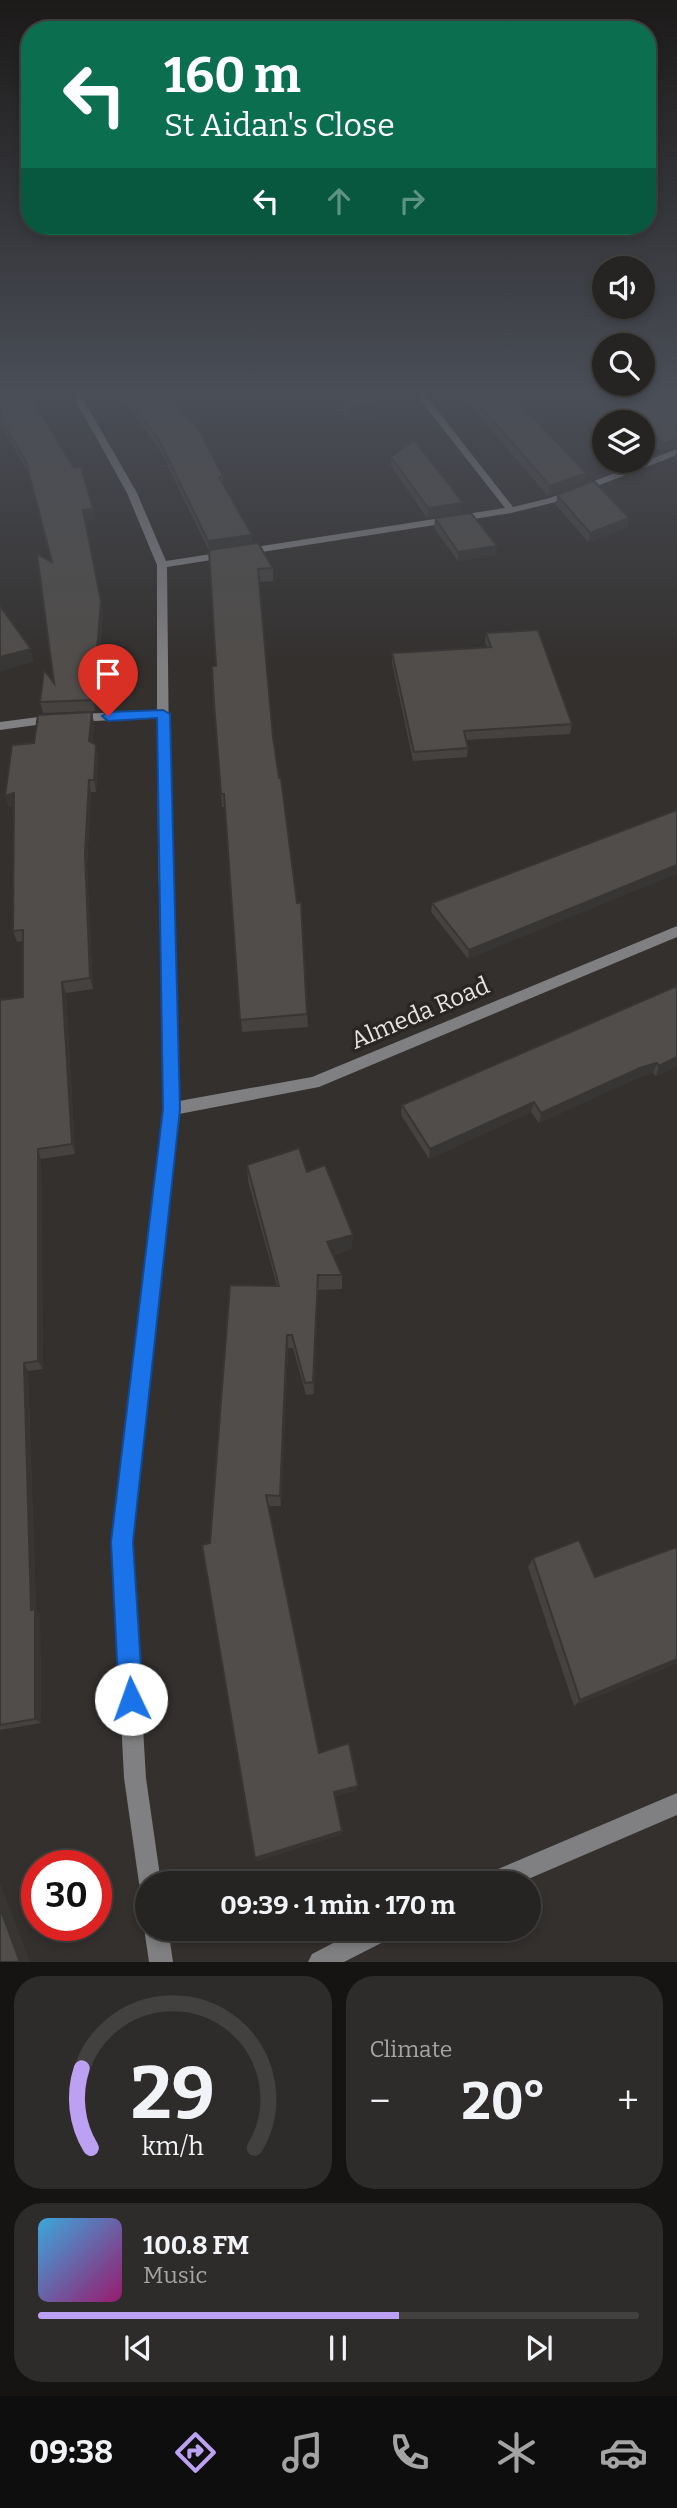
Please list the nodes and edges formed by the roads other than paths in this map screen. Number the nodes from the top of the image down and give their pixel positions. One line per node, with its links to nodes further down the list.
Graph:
1 (127, 484): 5 (street)
2 (490, 484): 4 (street)
3 (596, 484): 4 (street)
4 (511, 510): 5 (street)
5 (162, 565): 6 (street)
6 (163, 714): 7 (street); 9 (street)
7 (0, 726)
8 (677, 931): 9 (street, Almeda Road)
9 (172, 1109): 11 (street)
10 (677, 1804): 12 (street)
11 (148, 1871)
12 (520, 1871)
13 (158, 1941): 15 (street)
14 (361, 1941): 16 (street)
15 (161, 1962)
16 (320, 1962)

